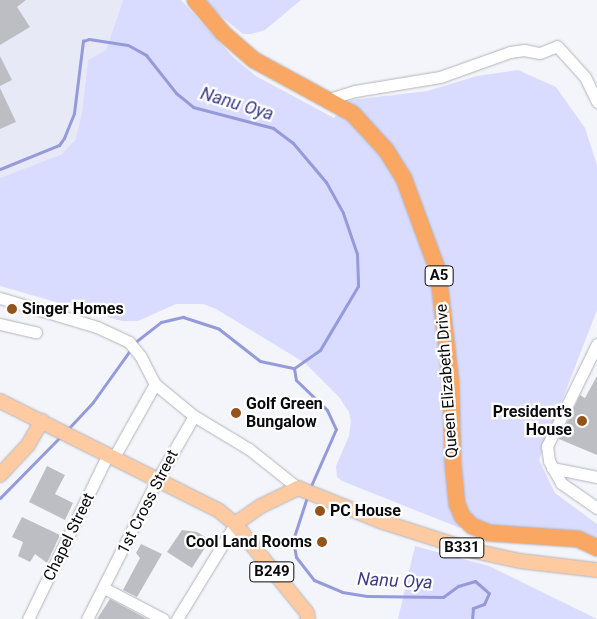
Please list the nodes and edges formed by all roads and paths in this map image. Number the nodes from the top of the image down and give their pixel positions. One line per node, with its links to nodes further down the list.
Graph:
1 (195, 0): 2 (highway, Queen Elizabeth Drive / A5)
2 (329, 99): 3 (street); 20 (highway, Queen Elizabeth Drive / A5)
3 (597, 102)
4 (0, 298): 8 (street)
5 (0, 324): 6 (street)
6 (36, 332)
7 (597, 344): 13 (street)
8 (155, 384): 10 (street); 12 (street, Chapel Street)
9 (0, 401): 11 (main road)
10 (194, 416): 16 (street, 1st Cross Street); 17 (street)
11 (47, 423): 12 (main road); 14 (main road)
12 (111, 456): 16 (main road); 23 (street, Chapel Street)
13 (552, 468): 15 (street); 18 (street)
14 (0, 475)
15 (597, 477)
16 (157, 480): 19 (main road); 22 (street, 1st Cross Street)
17 (300, 489): 19 (main road); 21 (main road, B331)
18 (597, 508)
19 (235, 524): 26 (street); 27 (main road, B249)
20 (597, 548)
21 (597, 570)
22 (104, 588): 24 (street, 1st Cross Street); 25 (street)
23 (28, 619)
24 (87, 619)
25 (163, 619)
26 (177, 619)
27 (308, 619)

